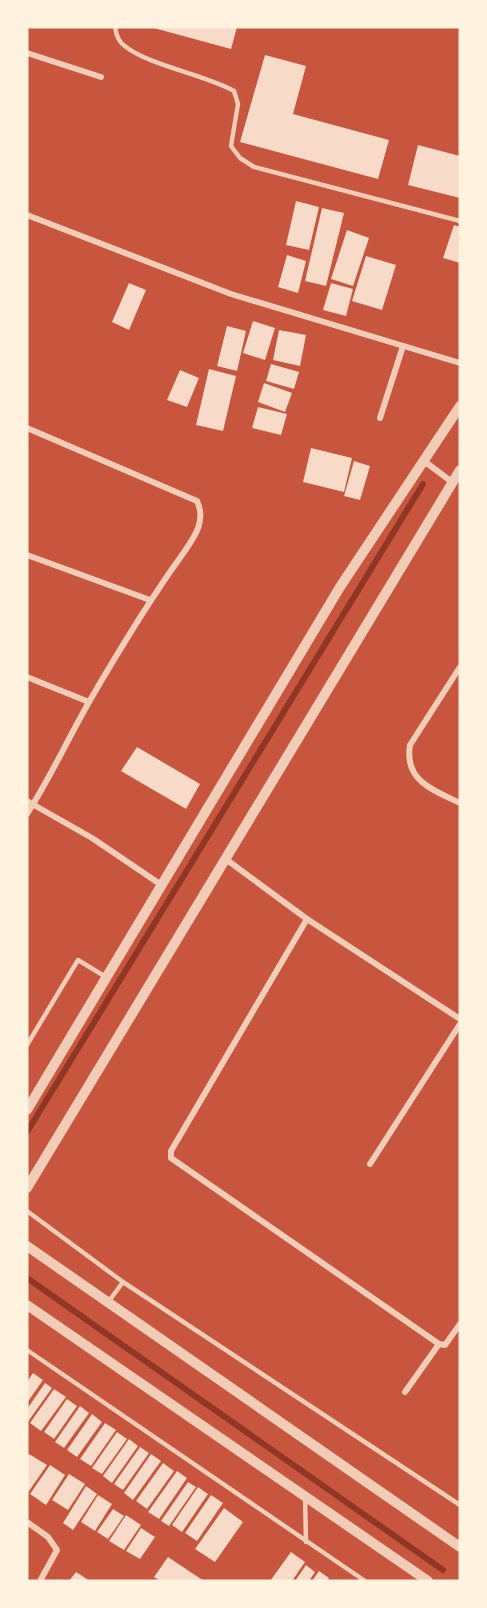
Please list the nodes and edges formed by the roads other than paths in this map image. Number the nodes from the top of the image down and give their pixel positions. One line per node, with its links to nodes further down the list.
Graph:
1 (115, 27): 5 (lane)
2 (27, 53): 3 (street)
3 (101, 77)
4 (27, 215): 6 (street)
5 (460, 221)
6 (403, 346): 7 (street); 9 (street)
7 (460, 363)
8 (460, 406): 11 (street)
9 (380, 418)
10 (27, 428): 15 (street)
11 (424, 461): 13 (street); 23 (street)
12 (460, 470): 13 (street)
13 (452, 482): 22 (street)
14 (27, 555): 15 (street)
15 (150, 600): 18 (street)
16 (460, 667): 19 (street)
17 (27, 676): 18 (street)
18 (89, 702): 20 (street)
19 (460, 802)
20 (30, 803): 21 (street); 23 (street)
21 (27, 814)
22 (227, 860): 24 (street); 31 (street)
23 (163, 886): 25 (street)
24 (307, 919): 26 (street); 38 (street)
25 (108, 978): 28 (lane); 29 (street)
26 (460, 1019)
27 (460, 1024): 30 (street)
28 (27, 1045)
29 (27, 1110)
30 (370, 1164)
31 (27, 1188)
32 (27, 1210): 34 (lane)
33 (27, 1246): 35 (street)
34 (123, 1282): 35 (lane); 42 (lane)
35 (108, 1302): 45 (street)
36 (27, 1305): 41 (street)
37 (460, 1324): 38 (street)
38 (439, 1344): 40 (street)
39 (27, 1350): 44 (lane)
40 (405, 1392)
41 (304, 1496): 44 (lane); 48 (street)
42 (460, 1505)
43 (27, 1522): 46 (street)
44 (306, 1542): 47 (lane)
45 (460, 1547)
46 (40, 1581)
47 (365, 1581)
48 (428, 1581)

